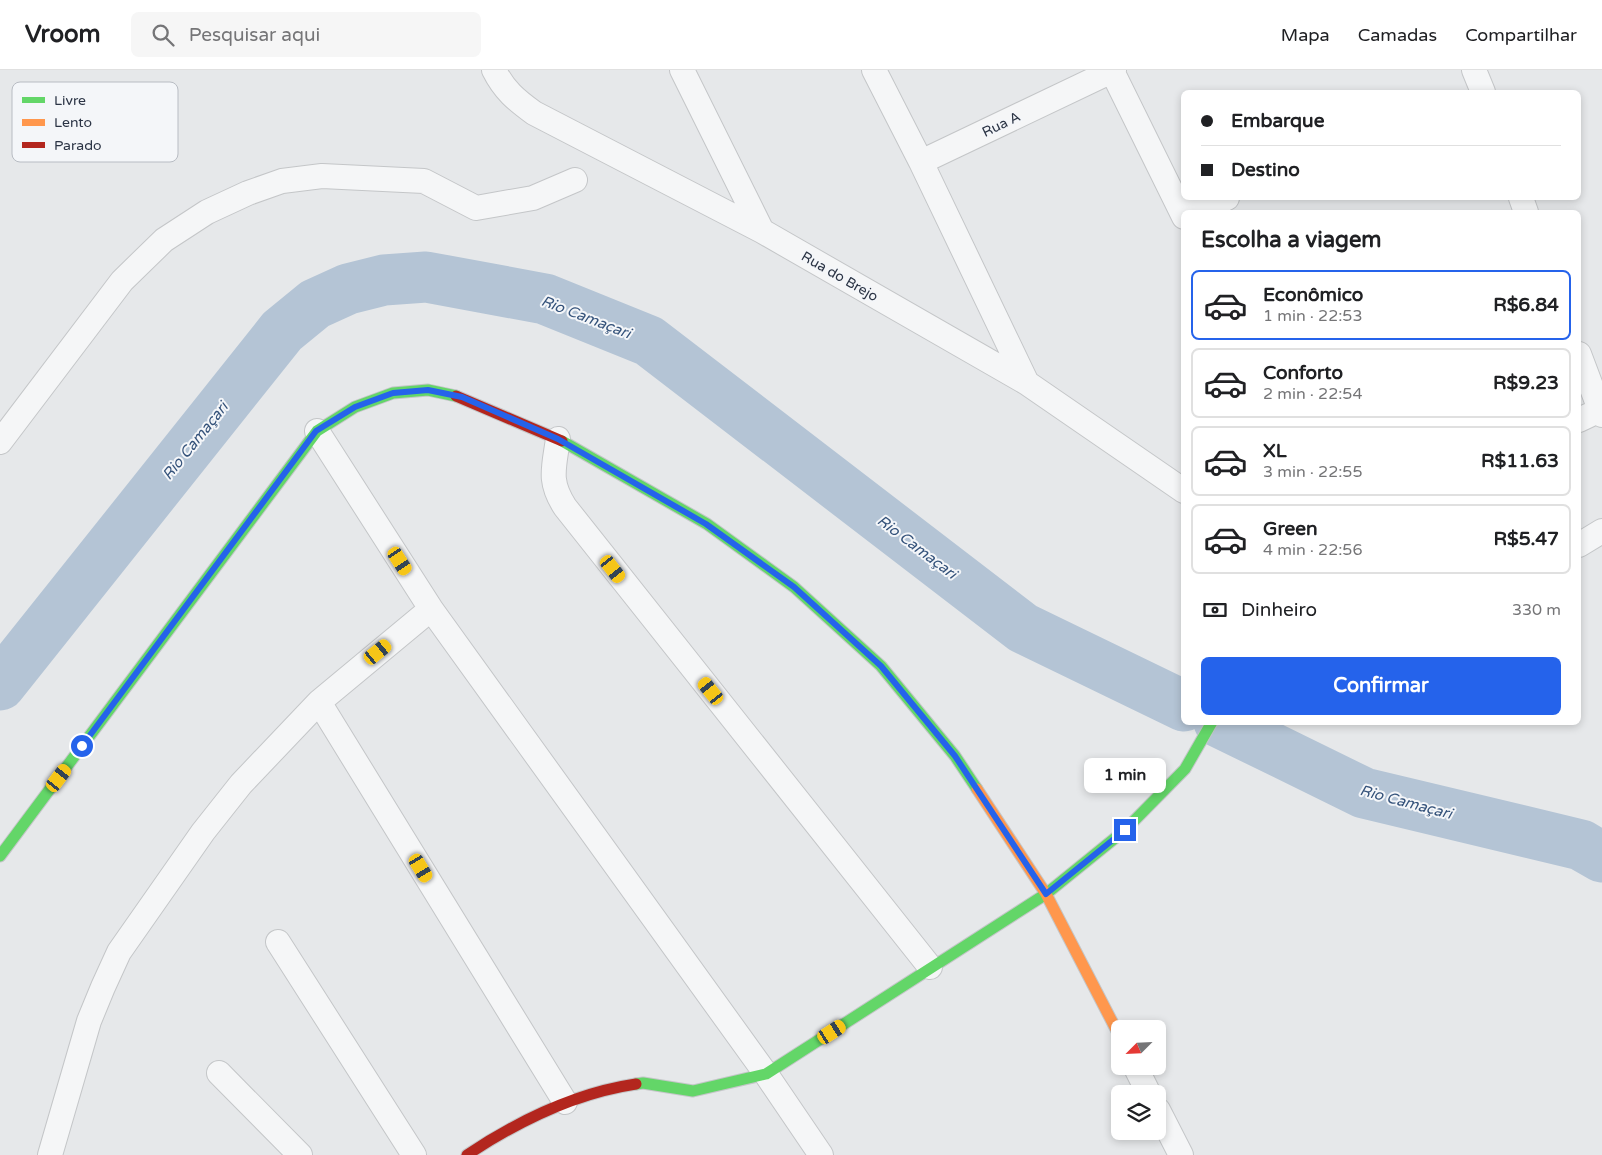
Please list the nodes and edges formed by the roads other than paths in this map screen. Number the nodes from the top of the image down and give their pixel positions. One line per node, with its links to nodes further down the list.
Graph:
1 (494, 70): 11 (street, Rua do Brejo)
2 (682, 70): 11 (street)
3 (874, 70): 6 (street)
4 (1113, 71): 5 (street, Rua A); 9 (street)
5 (1078, 77): 6 (street, Rua A)
6 (921, 162): 13 (street)
7 (575, 180): 17 (street)
8 (1222, 200): 10 (street)
9 (1181, 210)
10 (1197, 210)
11 (762, 231): 13 (street, Rua do Brejo)
12 (1581, 363): 14 (street)
13 (1027, 383): 18 (street, Rua do Brejo)
14 (1593, 415)
15 (316, 431): 16 (street); 21 (street); 24 (street)
16 (558, 439): 25 (street); 27 (street)
17 (0, 442)
18 (1181, 489)
19 (1602, 531): 20 (street)
20 (1581, 544)
21 (431, 609): 22 (street); 30 (street)
22 (319, 702): 31 (street); 33 (street)
23 (1210, 725): 25 (street)
24 (0, 856)
25 (1046, 894): 27 (street); 28 (street)
26 (278, 942): 35 (street)
27 (930, 967): 30 (street)
28 (1111, 1020)
29 (219, 1073): 34 (street)
30 (766, 1074): 31 (street); 37 (street)
31 (565, 1102): 36 (street)
32 (1166, 1126): 38 (street)
33 (50, 1155)
34 (300, 1155)
35 (414, 1155)
36 (467, 1155)
37 (821, 1155)
38 (1181, 1155)

